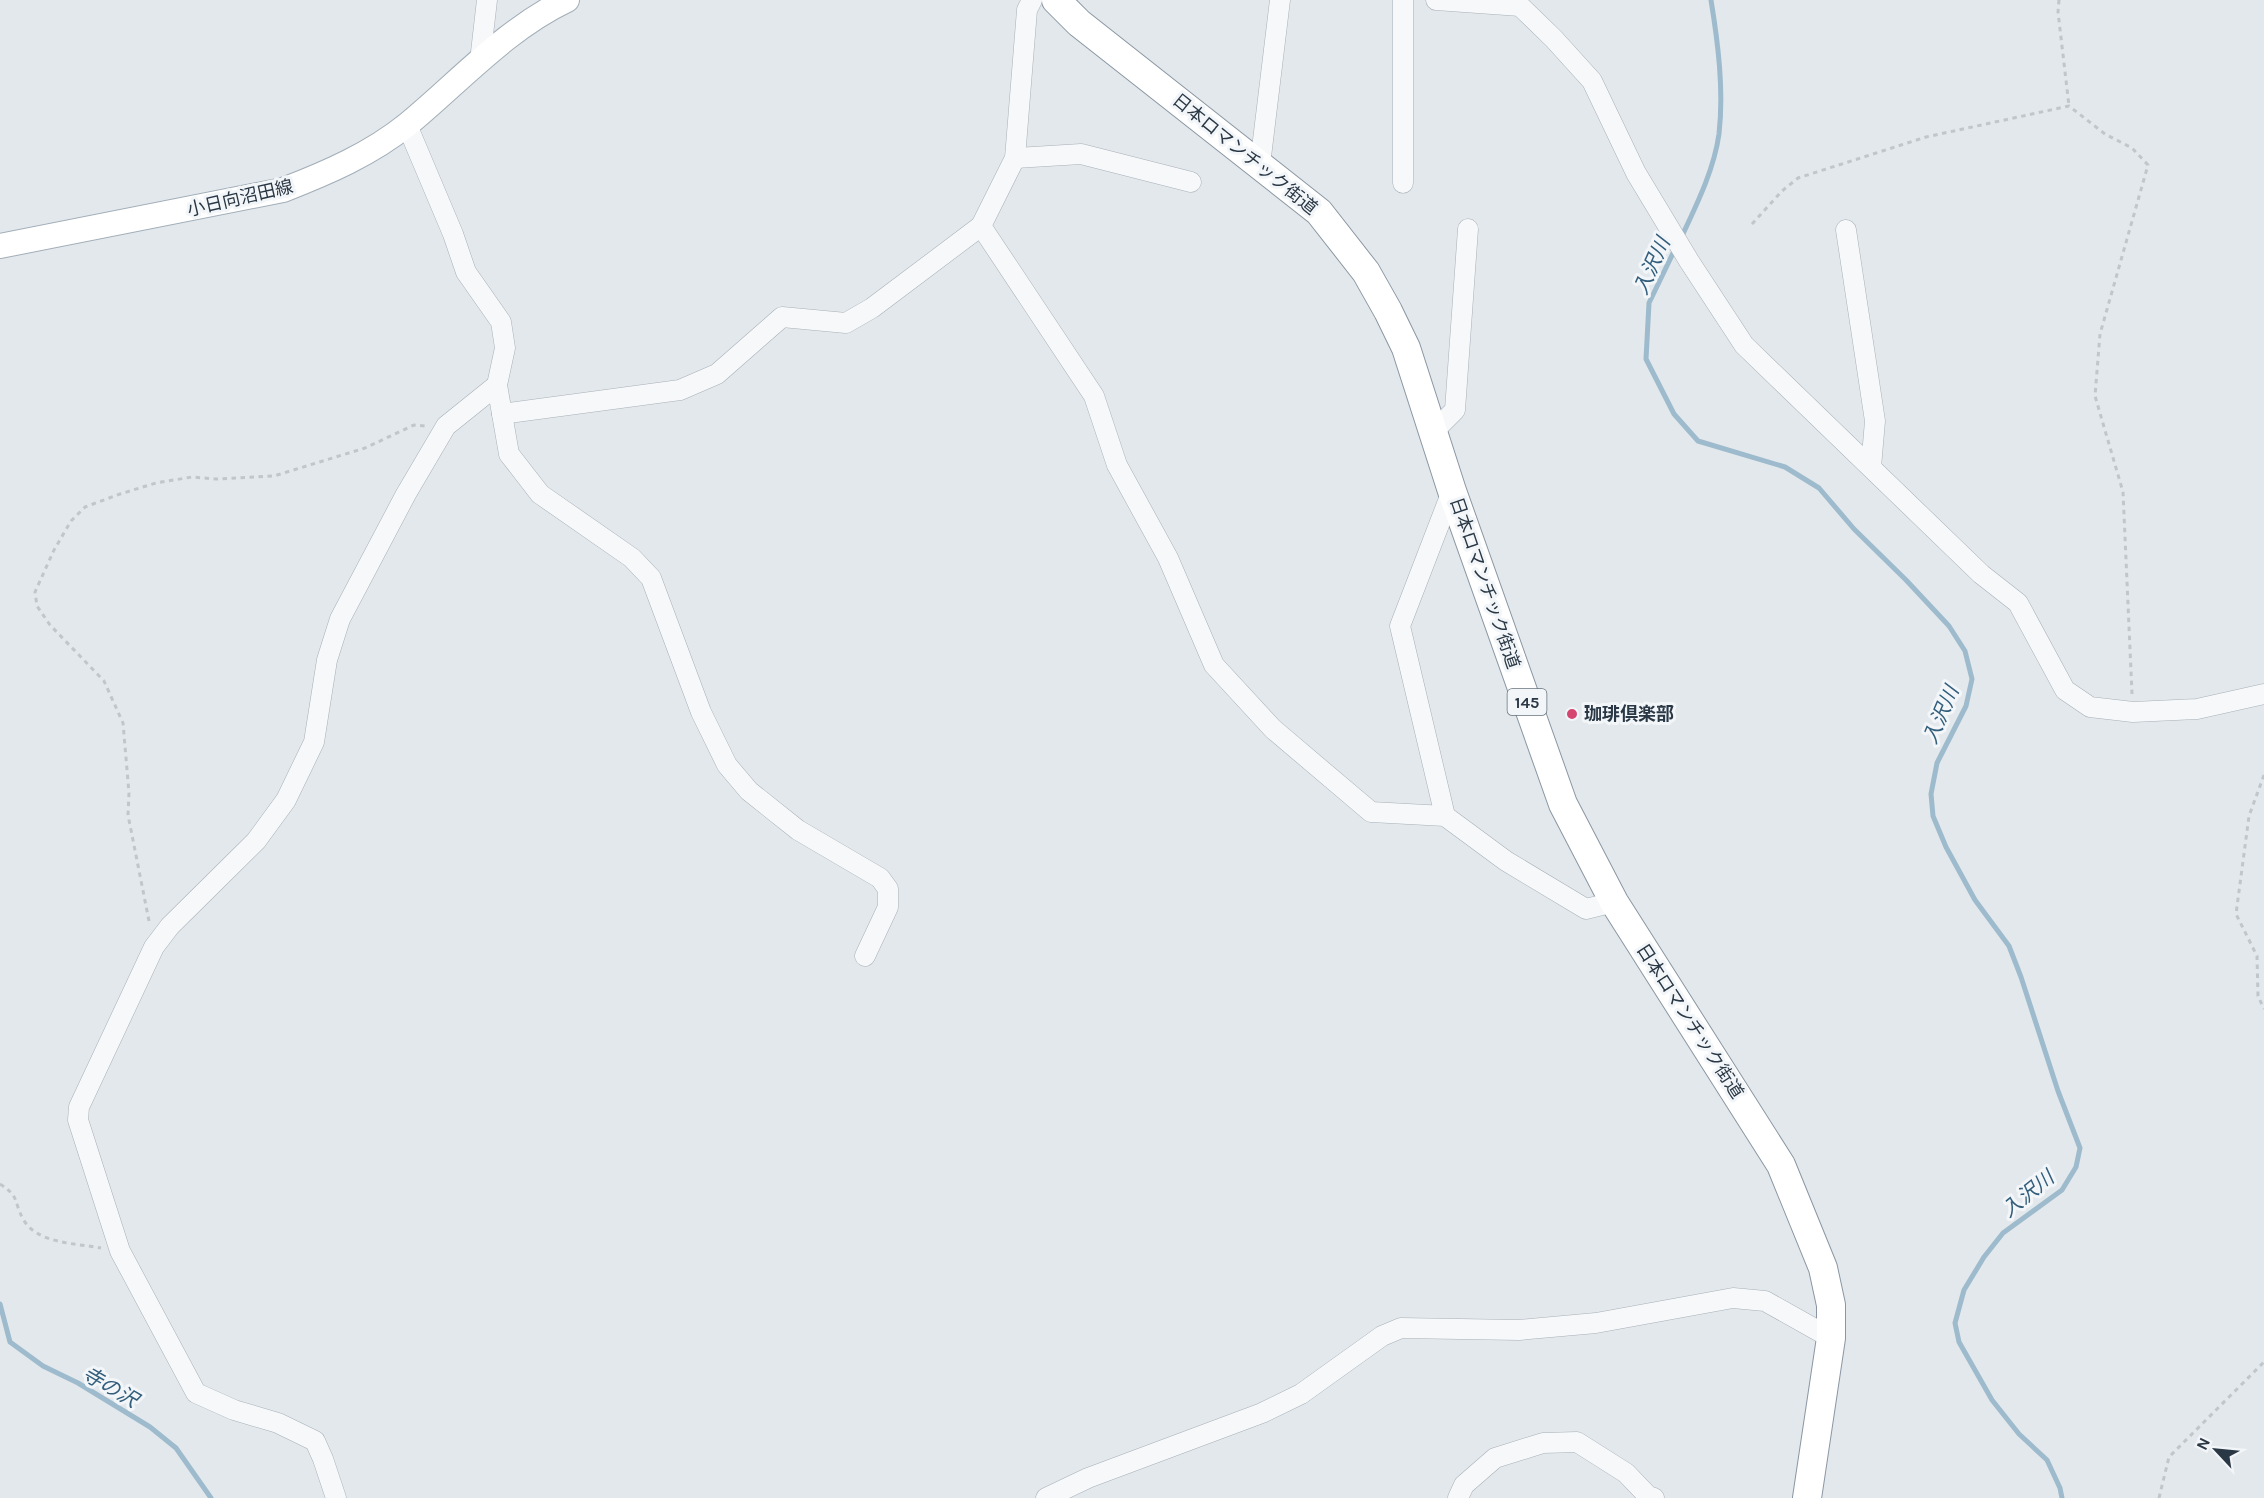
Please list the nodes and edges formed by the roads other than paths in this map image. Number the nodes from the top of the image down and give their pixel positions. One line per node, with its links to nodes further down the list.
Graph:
1 (487, 0): 8 (street)
2 (567, 0): 8 (main road, 小日向沼田線)
3 (1032, 0): 10 (street)
4 (1056, 0): 11 (highway, 日本ロマンチック街道 / 145)
5 (1280, 0): 11 (street)
6 (1402, 0): 13 (street)
7 (1437, 0): 21 (street)
8 (480, 61): 9 (main road, 小日向沼田線)
9 (407, 125): 17 (main road, 小日向沼田線); 18 (street)
10 (1015, 158): 12 (street); 14 (street)
11 (1260, 165): 20 (highway, 日本ロマンチック街道 / 145)
12 (1191, 182)
13 (1403, 183)
14 (981, 226): 19 (street); 24 (street)
15 (1468, 229): 20 (street)
16 (1846, 230): 21 (street)
17 (0, 246)
18 (497, 385): 19 (street); 28 (street)
19 (502, 414): 26 (street)
20 (1433, 432): 22 (highway, 日本ロマンチック街道 / 145)
21 (1871, 467): 23 (street)
22 (1452, 491): 24 (street); 25 (highway, 日本ロマンチック街道 / 145)
23 (2264, 694)
24 (1445, 816): 25 (street)
25 (1614, 902): 27 (highway, 日本ロマンチック街道 / 145)
26 (866, 956)
27 (1831, 1338): 29 (street); 32 (highway, 日本ロマンチック街道 / 145)
28 (336, 1498)
29 (1046, 1498)
30 (1458, 1498): 31 (street)
31 (1654, 1498)
32 (1807, 1498)

